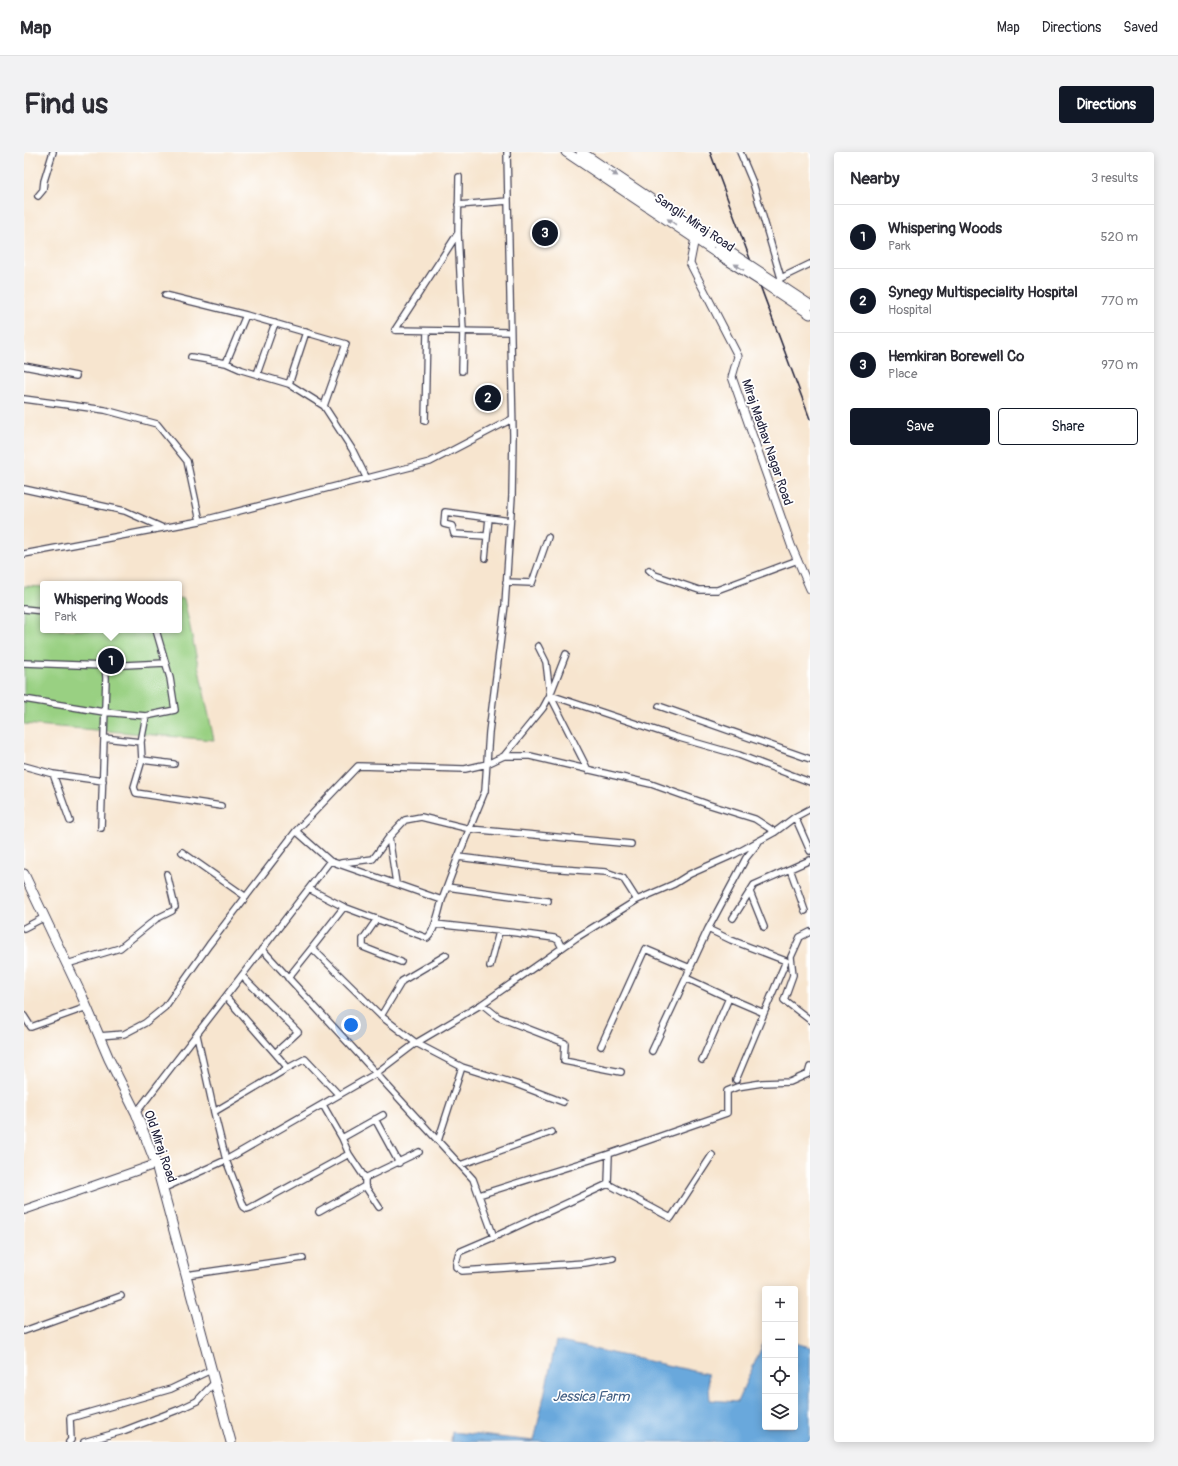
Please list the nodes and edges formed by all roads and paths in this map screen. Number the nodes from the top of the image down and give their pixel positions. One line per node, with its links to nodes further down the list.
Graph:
1 (53, 152): 7 (street)
2 (507, 152): 8 (street)
3 (566, 152): 11 (main road, Sangli-Miraj Road, one-way to 3)
4 (581, 152): 12 (main road, Sangli-Miraj Road, one-way to 12)
5 (740, 152): 14 (street)
6 (459, 178): 9 (street)
7 (38, 196)
8 (508, 201): 9 (street); 23 (street)
9 (458, 205): 10 (street)
10 (458, 233): 20 (street); 21 (street)
11 (695, 238): 12 (main road, Sangli-Miraj Road); 45 (street, Miraj Madhav Nagar Road)
12 (715, 245): 14 (main road, Sangli-Miraj Road, bridge)
13 (810, 264): 14 (street)
14 (777, 283): 16 (main road, Sangli-Miraj Road); 17 (main road, Sangli-Miraj Road)
15 (165, 295): 18 (street)
16 (810, 305)
17 (810, 314)
18 (246, 315): 19 (street); 25 (street)
19 (275, 324): 22 (street); 28 (street)
20 (427, 331): 21 (street); 33 (street)
21 (463, 331): 23 (street); 27 (street)
22 (306, 332): 30 (street); 32 (street)
23 (510, 332): 34 (street)
24 (191, 357): 25 (street)
25 (226, 363): 28 (street)
26 (24, 366): 29 (street)
27 (462, 371)
28 (257, 374): 30 (street)
29 (76, 376)
30 (289, 384): 32 (street)
31 (24, 399): 38 (street)
32 (324, 406): 35 (street)
33 (425, 420)
34 (512, 420): 35 (street); 39 (street)
35 (367, 479): 38 (street)
36 (24, 489): 40 (street)
37 (489, 518): 39 (street); 41 (street); 44 (street)
38 (200, 521): 40 (street)
39 (510, 521): 47 (street)
40 (163, 528): 43 (street)
41 (485, 536)
42 (548, 537): 47 (street)
43 (24, 554)
44 (485, 558)
45 (798, 560): 46 (street); 48 (street, Miraj Madhav Nagar Road)
46 (649, 570)
47 (506, 582): 68 (street)
48 (810, 589)
49 (24, 609): 50 (street)
50 (40, 611)
51 (157, 633): 54 (street)
52 (538, 646): 57 (street)
53 (566, 654): 57 (street)
54 (165, 663): 56 (street); 61 (street)
55 (24, 664): 56 (street)
56 (105, 666): 60 (street)
57 (550, 695): 64 (street); 70 (street); 73 (street)
58 (24, 698): 60 (street)
59 (659, 706): 65 (street)
60 (104, 712): 61 (street); 62 (street)
61 (146, 716): 63 (street)
62 (104, 738): 63 (street); 72 (street)
63 (141, 742): 66 (street)
64 (504, 756): 68 (street); 70 (street)
65 (810, 759)
66 (142, 760): 67 (street); 74 (street)
67 (174, 764)
68 (487, 764): 79 (street); 80 (street)
69 (24, 766): 71 (street)
70 (588, 770): 81 (street)
71 (53, 774): 72 (street); 77 (street)
72 (103, 782): 78 (street)
73 (810, 782)
74 (221, 806)
75 (810, 809): 76 (street)
76 (795, 817): 81 (street); 85 (street)
77 (70, 821)
78 (101, 828)
79 (470, 829): 82 (street); 84 (street); 87 (street)
80 (296, 831): 89 (street); 98 (street)
81 (775, 832): 83 (street)
82 (389, 837): 90 (street); 94 (street)
83 (761, 839): 100 (street); 110 (street)
84 (631, 844)
85 (809, 848)
86 (182, 852): 98 (street)
87 (458, 857): 95 (street); 100 (street)
88 (810, 860): 91 (street)
89 (330, 861): 90 (street); 96 (street)
90 (337, 863): 94 (street)
91 (790, 870): 97 (street); 103 (street)
92 (24, 874): 104 (main road, Old Miraj Road)
93 (167, 874): 118 (street)
94 (396, 883): 99 (street)
95 (447, 887): 99 (street); 101 (street)
96 (309, 889): 102 (street); 115 (street)
97 (750, 892): 105 (street); 108 (street)
98 (246, 897): 133 (street)
99 (442, 900): 107 (street)
100 (637, 900): 114 (street)
101 (548, 901)
102 (344, 907): 106 (street); 113 (street)
103 (805, 910)
104 (45, 918): 109 (street); 118 (main road, Old Miraj Road)
105 (733, 918)
106 (376, 919): 107 (street); 117 (street)
107 (435, 924): 111 (street)
108 (764, 927)
109 (24, 928)
110 (708, 929): 120 (street); 128 (street)
111 (499, 932): 114 (street); 119 (street)
112 (810, 932): 131 (street)
113 (312, 948): 122 (street); 130 (street)
114 (562, 948): 126 (street)
115 (262, 949): 121 (street); 122 (street)
116 (446, 955): 130 (street)
117 (401, 962)
118 (67, 964): 127 (main road, Old Miraj Road)
119 (490, 966)
120 (690, 968): 123 (street); 135 (street)
121 (242, 976): 124 (street); 137 (street)
122 (288, 978): 143 (street)
123 (686, 978): 125 (street); 136 (street)
124 (226, 997): 132 (street); 137 (street)
125 (729, 998): 128 (street); 138 (street)
126 (482, 1004): 134 (street); 142 (street)
127 (87, 1007): 129 (street); 133 (main road, Old Miraj Road)
128 (764, 1013): 144 (street)
129 (24, 1016)
130 (381, 1016): 134 (street)
131 (810, 1020)
132 (197, 1035): 148 (street); 149 (street)
133 (99, 1036): 149 (main road, Old Miraj Road)
134 (416, 1043): 139 (street); 143 (street)
135 (602, 1046)
136 (652, 1051)
137 (275, 1052): 141 (street)
138 (702, 1060)
139 (462, 1067): 146 (street); 154 (street)
140 (810, 1067): 157 (street)
141 (288, 1068): 145 (street); 148 (street)
142 (621, 1072)
143 (375, 1074): 145 (street); 154 (street)
144 (736, 1080)
145 (338, 1094): 147 (street)
146 (563, 1102)
147 (323, 1105): 153 (street); 159 (street)
148 (214, 1112): 159 (street)
149 (136, 1113): 161 (main road, Old Miraj Road)
150 (383, 1115): 151 (street)
151 (375, 1119): 153 (street); 160 (street)
152 (552, 1132): 162 (street)
153 (342, 1138): 156 (street)
154 (438, 1141): 162 (street)
155 (420, 1152): 160 (street)
156 (349, 1154): 159 (street); 163 (street)
157 (608, 1154): 164 (street); 167 (street)
158 (712, 1155): 164 (street)
159 (226, 1160): 166 (street)
160 (399, 1163): 163 (street)
161 (156, 1164): 166 (main road, Old Miraj Road); 169 (main road)
162 (460, 1165): 167 (street)
163 (365, 1178): 165 (street)
164 (608, 1184): 171 (street)
165 (365, 1186): 168 (street); 170 (street)
166 (162, 1189): 174 (main road, Old Miraj Road)
167 (479, 1195): 171 (street)
168 (379, 1206)
169 (24, 1210)
170 (319, 1212)
171 (494, 1237): 173 (street)
172 (303, 1258): 174 (street)
173 (613, 1258)
174 (186, 1275): 177 (main road, Old Miraj Road)
175 (121, 1296): 176 (street)
176 (24, 1331)
177 (211, 1370): 178 (main road, Old Miraj Road); 179 (street)
178 (215, 1382): 180 (street); 181 (main road, Old Miraj Road)
179 (69, 1442)
180 (84, 1442)
181 (231, 1442)

